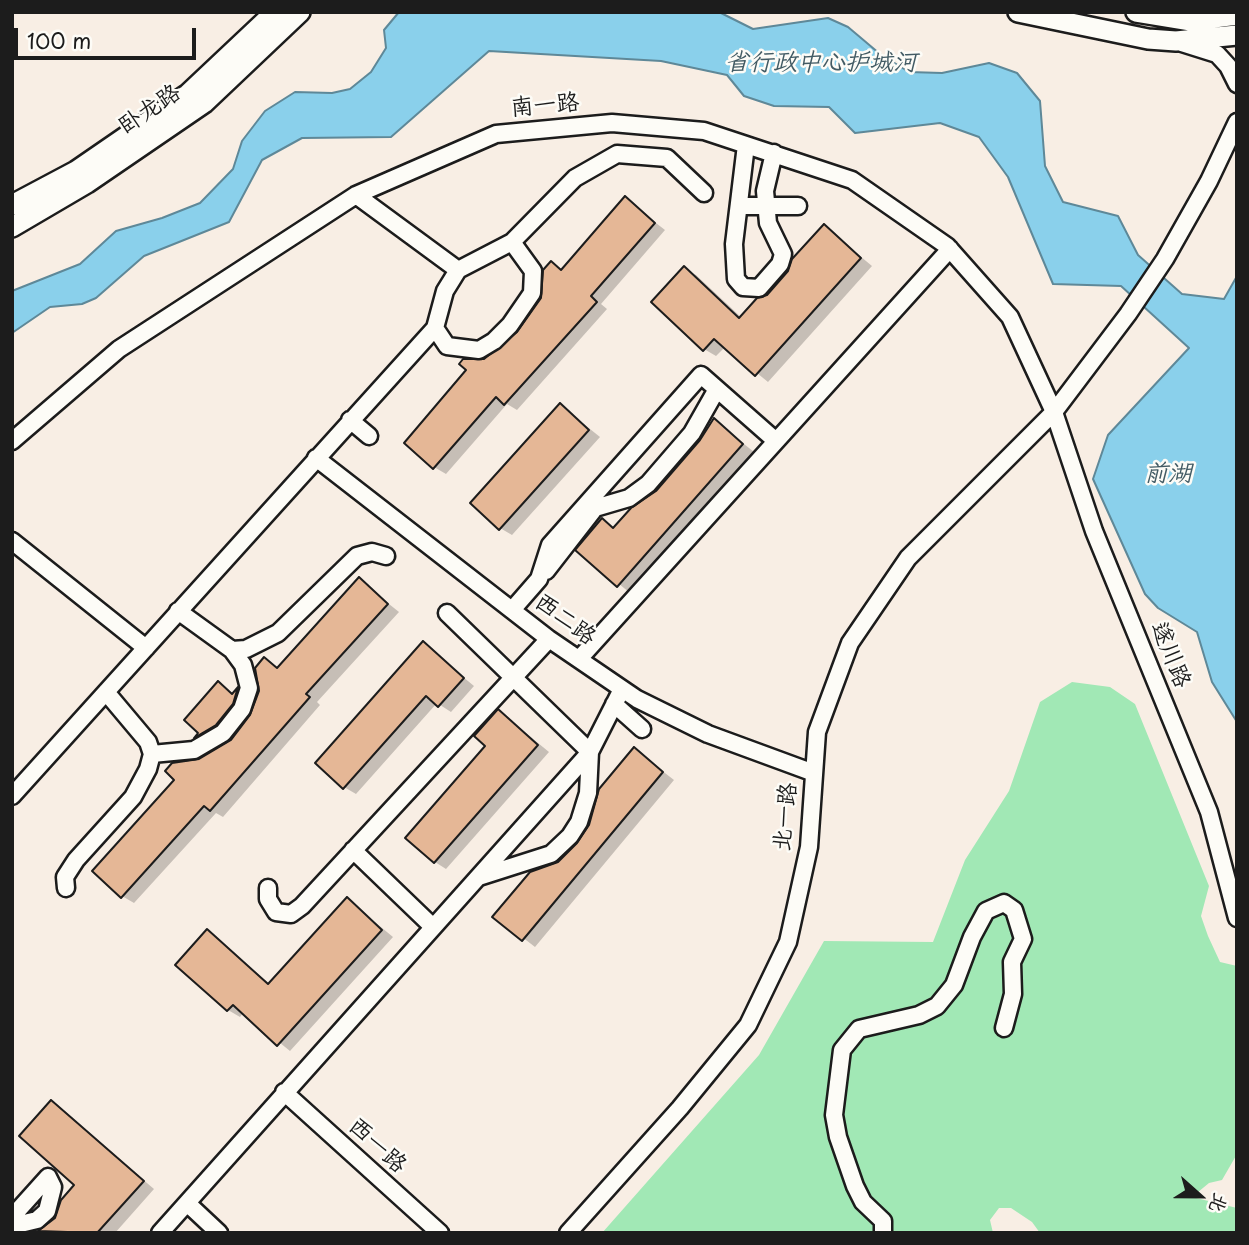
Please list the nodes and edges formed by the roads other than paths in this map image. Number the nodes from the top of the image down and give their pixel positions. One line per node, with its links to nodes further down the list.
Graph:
1 (275, 12): 14 (main road, 卧龙路)
2 (300, 12): 18 (main road, 卧龙路)
3 (1018, 12): 7 (main road)
4 (1136, 12): 5 (main road)
5 (1237, 15)
6 (1237, 36): 7 (main road)
7 (1176, 41): 8 (street)
8 (1237, 84)
9 (1237, 122): 24 (street, 北一路)
10 (746, 145): 11 (street, 南一路); 13 (street, 南一路); 16 (street)
11 (774, 153): 17 (street); 20 (street, 南一路)
12 (704, 193): 19 (street)
13 (356, 195): 21 (street); 27 (street, 南一路)
14 (12, 205)
15 (798, 205): 17 (street)
16 (739, 206): 17 (street); 17 (street)
17 (767, 206)
18 (12, 227)
19 (512, 242): 21 (street); 22 (street)
20 (950, 249): 24 (street, 南一路); 28 (street)
21 (458, 270): 22 (street)
22 (435, 328): 25 (street)
23 (718, 389): 28 (street); 32 (street); 32 (street)
24 (1054, 412): 47 (street, 北一路); 53 (street, 遂川路)
25 (350, 420): 26 (street); 29 (street)
26 (369, 436)
27 (12, 441)
28 (776, 441): 39 (street)
29 (316, 458): 33 (street, 西二路); 34 (street)
30 (12, 541): 37 (street)
31 (386, 556): 38 (street)
32 (539, 579): 33 (street)
33 (512, 610): 36 (street, 西二路)
34 (178, 611): 37 (street); 38 (street)
35 (447, 613): 40 (street)
36 (549, 639): 39 (street, 西二路); 40 (street)
37 (146, 648): 42 (street)
38 (232, 650): 46 (street)
39 (579, 659): 41 (street, 西二路)
40 (513, 677): 45 (street); 49 (street)
41 (622, 689): 43 (street); 47 (street, 西二路)
42 (106, 692): 46 (street); 48 (street)
43 (614, 704): 44 (street); 45 (street)
44 (642, 729)
45 (590, 752): 50 (street); 50 (street)
46 (152, 754): 51 (street)
47 (814, 773): 63 (street, 北一路)
48 (12, 796)
49 (353, 850): 52 (street); 54 (street)
50 (478, 877): 54 (street)
51 (66, 888)
52 (268, 888)
53 (1237, 918)
54 (433, 927): 56 (street)
55 (1004, 1028): 64 (street)
56 (284, 1092): 57 (street); 62 (street, 西一路)
57 (187, 1203): 60 (street); 61 (street)
58 (12, 1217): 59 (street)
59 (12, 1226)
60 (160, 1233)
61 (219, 1233)
62 (440, 1233)
63 (568, 1233)
64 (883, 1233)

